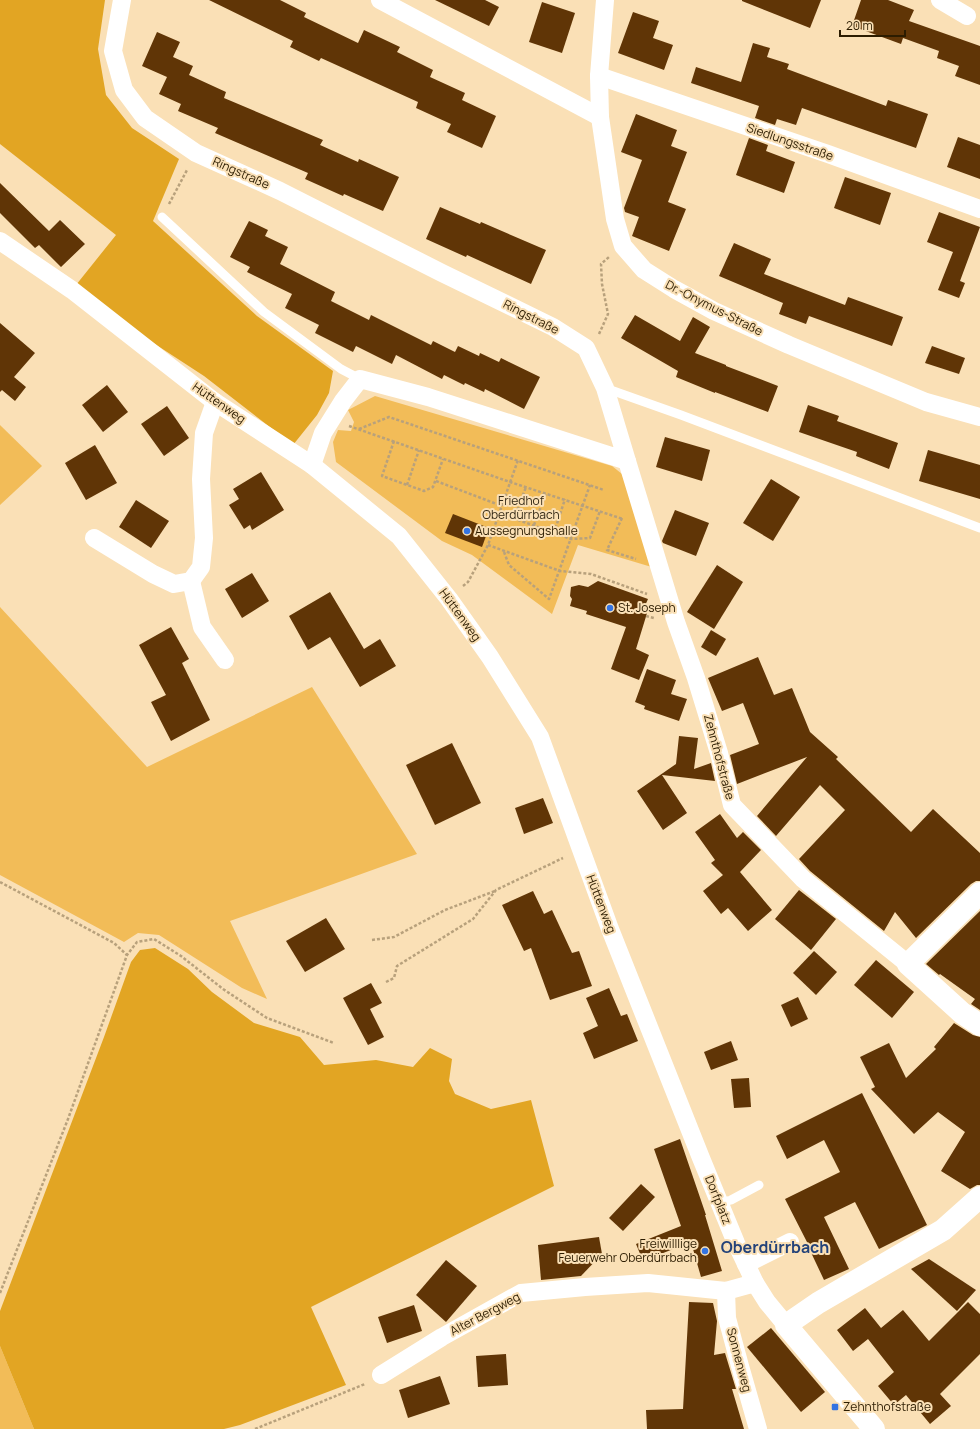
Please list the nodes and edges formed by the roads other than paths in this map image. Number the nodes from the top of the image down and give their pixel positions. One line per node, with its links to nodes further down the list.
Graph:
1 (122, 0): 12 (street, Ringstraße)
2 (380, 0): 7 (street)
3 (605, 0): 6 (street, Dr.-Onymus-Straße)
4 (940, 0): 5 (street)
5 (967, 16)
6 (599, 76): 7 (street, Dr.-Onymus-Straße); 8 (street, Siedlungsstraße)
7 (600, 117): 14 (street, Dr.-Onymus-Straße)
8 (980, 209)
9 (162, 217): 11 (lane)
10 (0, 241): 13 (street, Hüttenweg)
11 (360, 379): 15 (street); 16 (street)
12 (605, 388): 15 (street); 17 (lane)
13 (215, 402): 16 (street, Hüttenweg); 19 (street)
14 (980, 417)
15 (627, 461): 22 (street, Zehnthofstraße)
16 (312, 465): 24 (street, Hüttenweg)
17 (980, 528)
18 (94, 538): 19 (street)
19 (191, 581): 20 (street)
20 (225, 660)
21 (980, 893): 22 (street)
22 (908, 964): 23 (street, Zehnthofstraße)
23 (980, 1025)
24 (701, 1158): 27 (street, Dorfplatz)
25 (759, 1185): 27 (lane)
26 (980, 1197): 32 (street)
27 (720, 1204): 29 (street, Dorfplatz)
28 (790, 1242): 29 (street)
29 (746, 1264): 30 (street, Dorfplatz)
30 (755, 1283): 31 (street, Alter Bergweg); 32 (street)
31 (726, 1291): 33 (street, Alter Bergweg); 34 (street, Sonnenweg)
32 (786, 1325): 35 (street)
33 (381, 1375)
34 (758, 1429)
35 (874, 1429)

